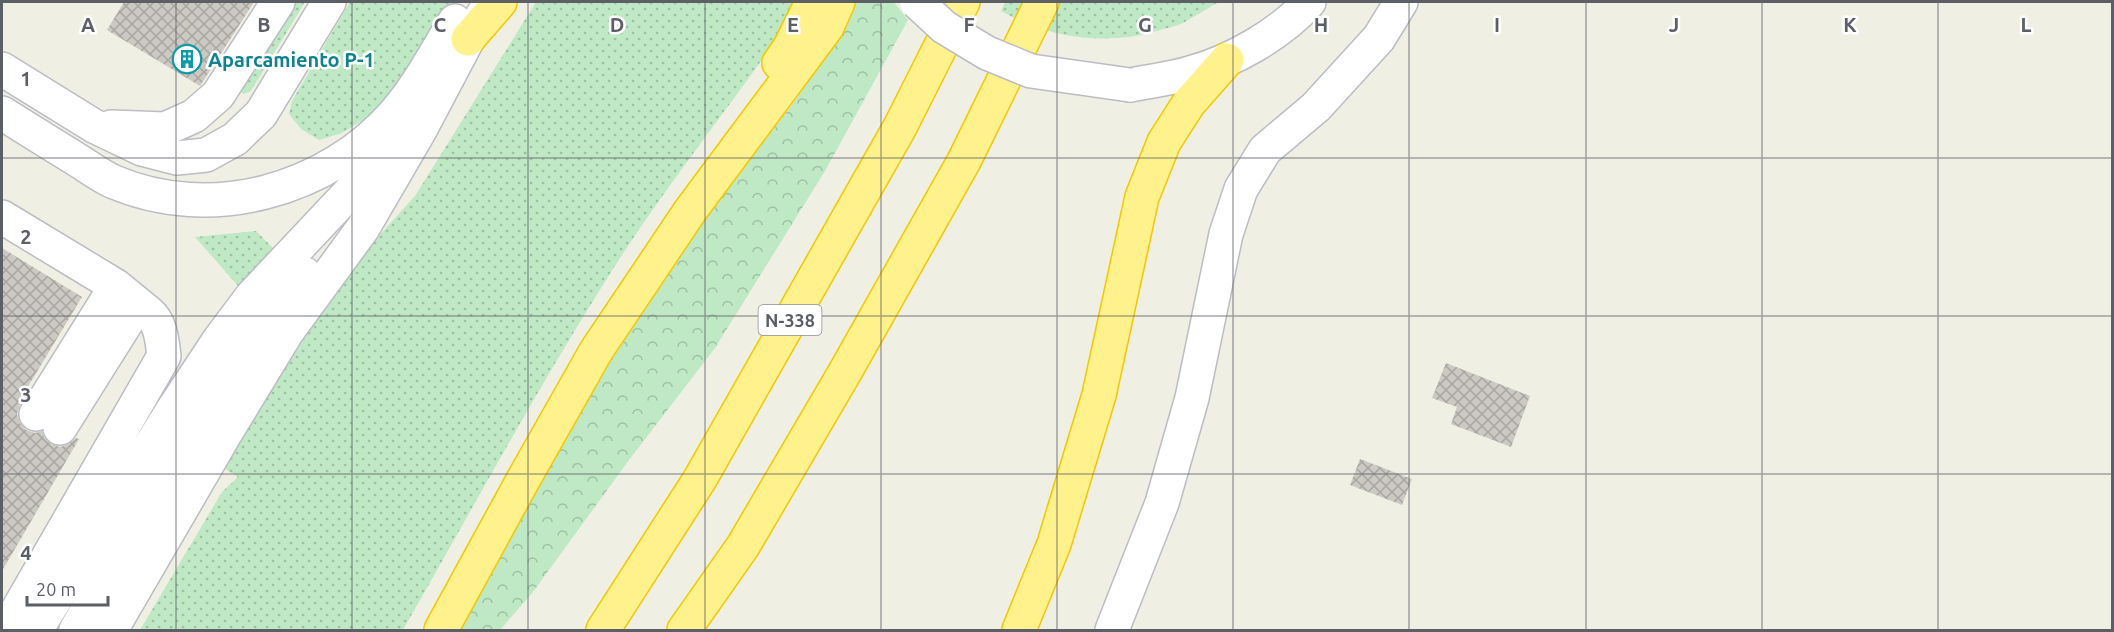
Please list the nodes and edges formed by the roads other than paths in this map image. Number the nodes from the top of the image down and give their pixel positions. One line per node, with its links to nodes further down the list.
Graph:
1 (278, 2): 17 (street)
2 (329, 2): 17 (street)
3 (467, 2): 16 (street)
4 (491, 2): 13 (street)
5 (500, 2): 13 (highway)
6 (812, 2): 22 (highway)
7 (838, 2): 22 (highway)
8 (918, 2): 14 (street, bridge)
9 (963, 2): 27 (highway, N-338)
10 (1042, 2): 28 (highway)
11 (1309, 2): 14 (street)
12 (1401, 2): 30 (street)
13 (468, 39): 18 (street); 23 (street)
14 (1227, 60): 29 (highway)
15 (2, 69): 17 (street)
16 (2, 114)
17 (94, 126)
18 (390, 182): 24 (street); 25 (street)
19 (2, 217): 20 (street)
20 (133, 300): 21 (street); 23 (street)
21 (55, 425)
22 (523, 480): 26 (highway)
23 (23, 628)
24 (76, 630)
25 (111, 630)
26 (441, 630)
27 (603, 630)
28 (684, 630)
29 (1019, 630)
30 (1112, 630)

